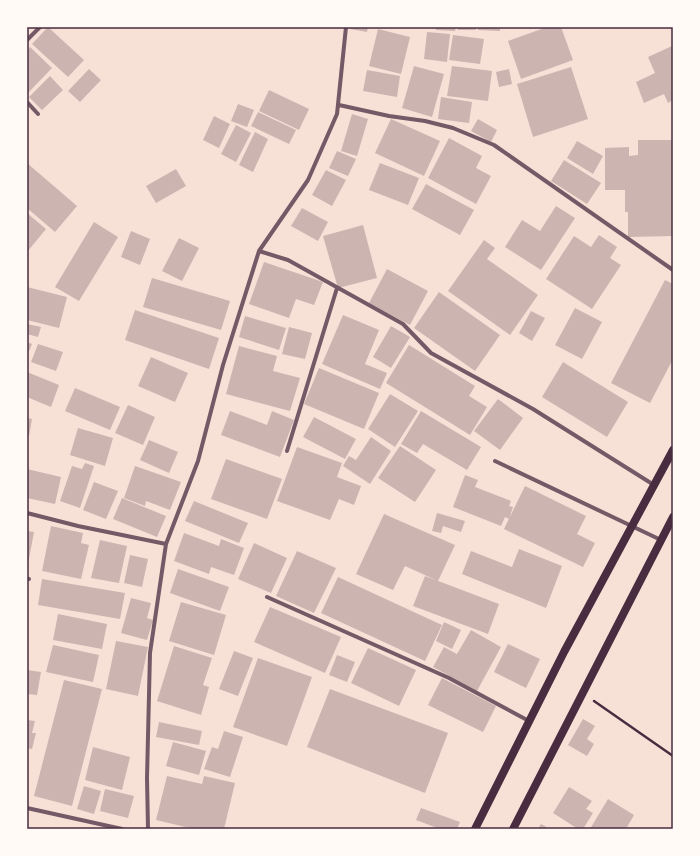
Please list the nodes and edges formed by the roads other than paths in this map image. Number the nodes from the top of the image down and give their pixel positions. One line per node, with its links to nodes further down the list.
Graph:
1 (40, 27): 3 (street)
2 (346, 27): 5 (street)
3 (27, 40)
4 (27, 102): 6 (street)
5 (339, 105): 7 (street); 8 (street)
6 (38, 114)
7 (259, 251): 9 (street); 18 (street)
8 (673, 270)
9 (337, 288): 11 (street); 13 (street)
10 (673, 450): 13 (main road)
11 (287, 451)
12 (495, 461): 16 (street)
13 (655, 485): 16 (main road)
14 (27, 513): 18 (street)
15 (673, 517): 17 (main road)
16 (632, 527): 17 (street); 20 (main road)
17 (662, 540): 25 (main road)
18 (166, 544): 23 (street)
19 (267, 596): 20 (street)
20 (529, 721): 24 (main road)
21 (27, 808): 22 (street)
22 (122, 829)
23 (148, 829)
24 (475, 829)
25 (513, 829)

